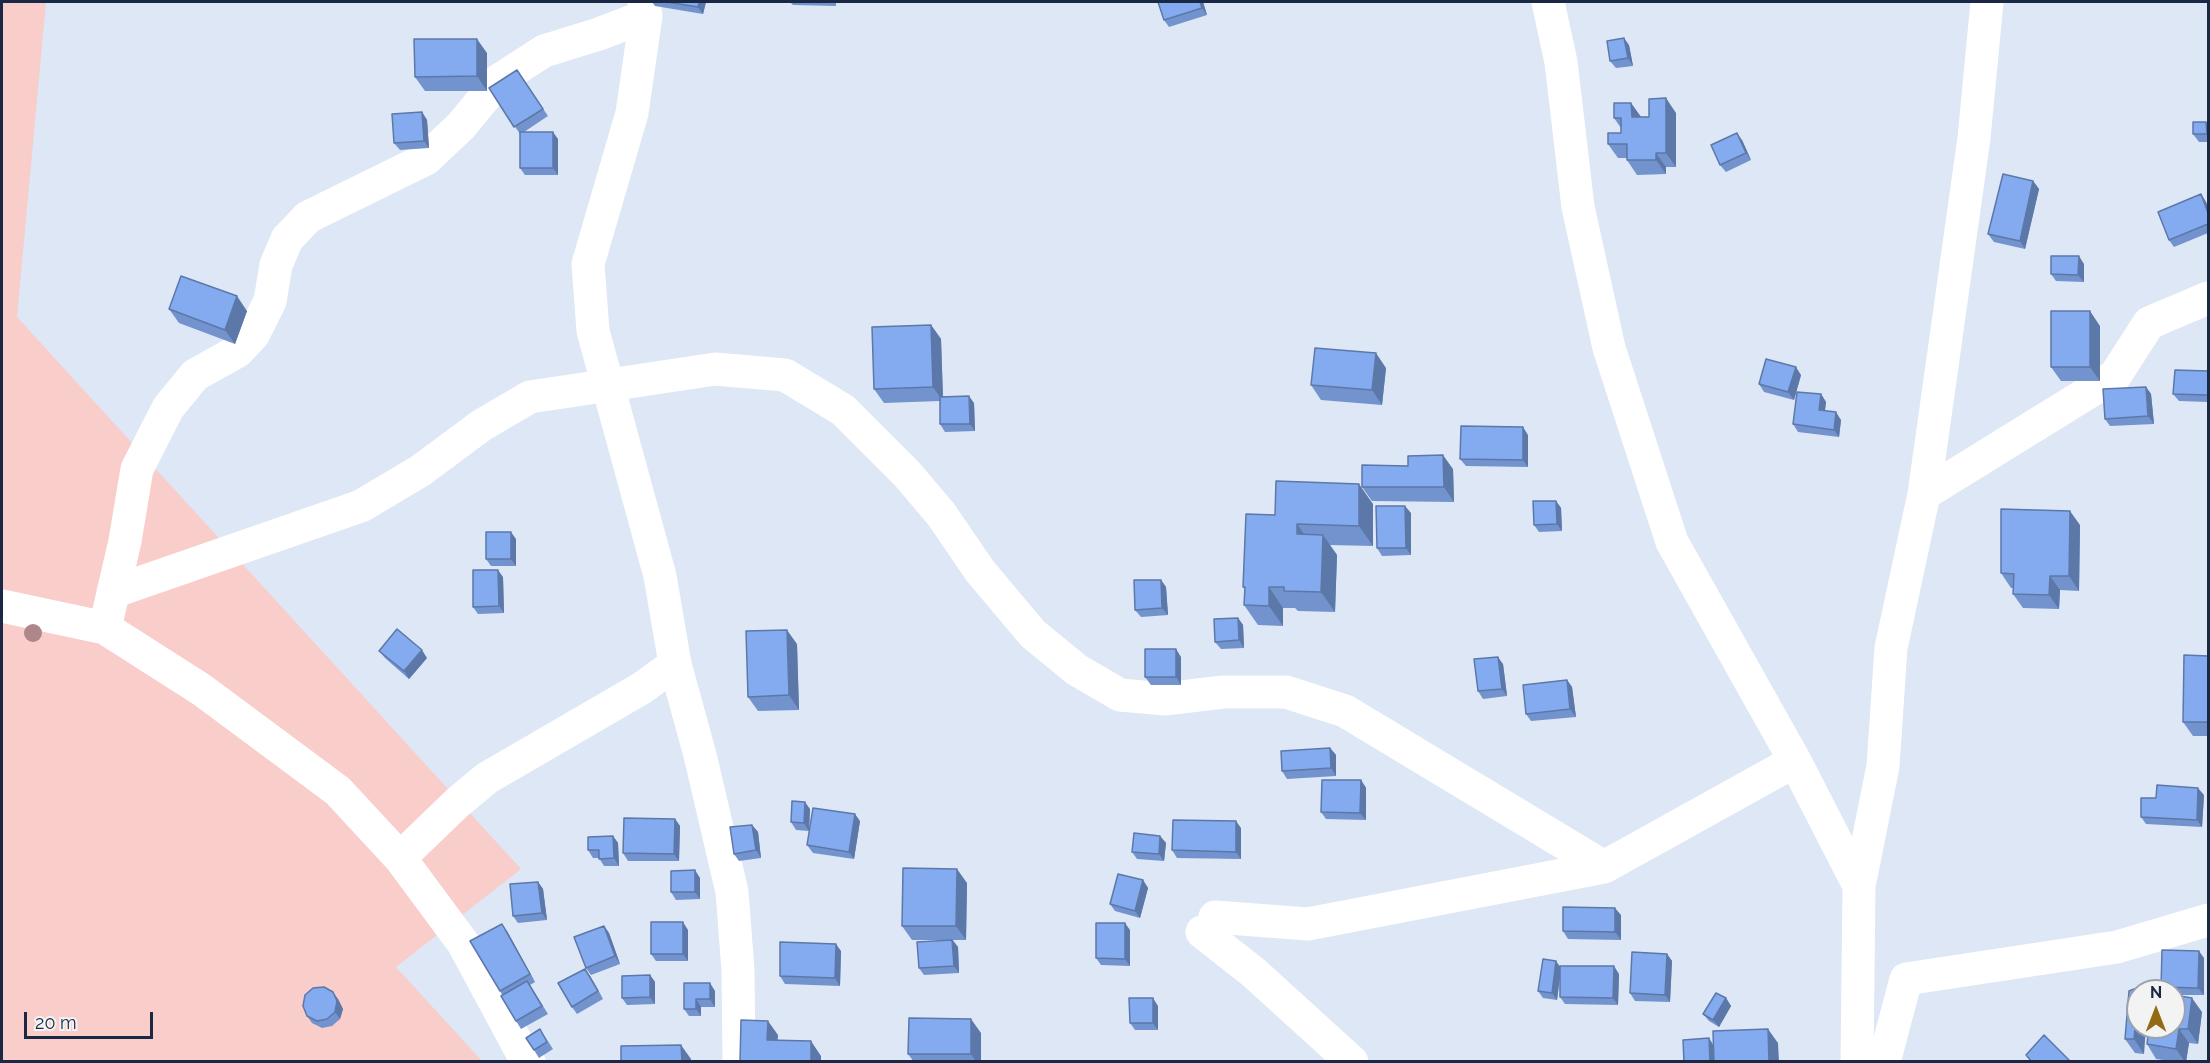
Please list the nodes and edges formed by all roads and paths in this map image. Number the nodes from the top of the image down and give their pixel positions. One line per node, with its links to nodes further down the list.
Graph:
1 (1548, 2): 11 (street)
2 (1987, 2): 6 (street)
3 (645, 9): 5 (street); 7 (street)
4 (2208, 298): 6 (street)
5 (608, 385): 7 (street); 10 (street); 13 (street)
6 (1924, 494): 14 (street)
7 (113, 592): 9 (street)
8 (2, 606): 9 (street)
9 (105, 628): 12 (street)
10 (675, 664): 12 (street); 17 (street)
11 (1795, 761): 13 (street); 14 (street)
12 (400, 858): 16 (street)
13 (1604, 867): 18 (street)
14 (1858, 886): 19 (street)
15 (2208, 920): 20 (street)
16 (529, 1062)
17 (739, 1062)
18 (1352, 1062)
19 (1857, 1062)
20 (1884, 1062)

